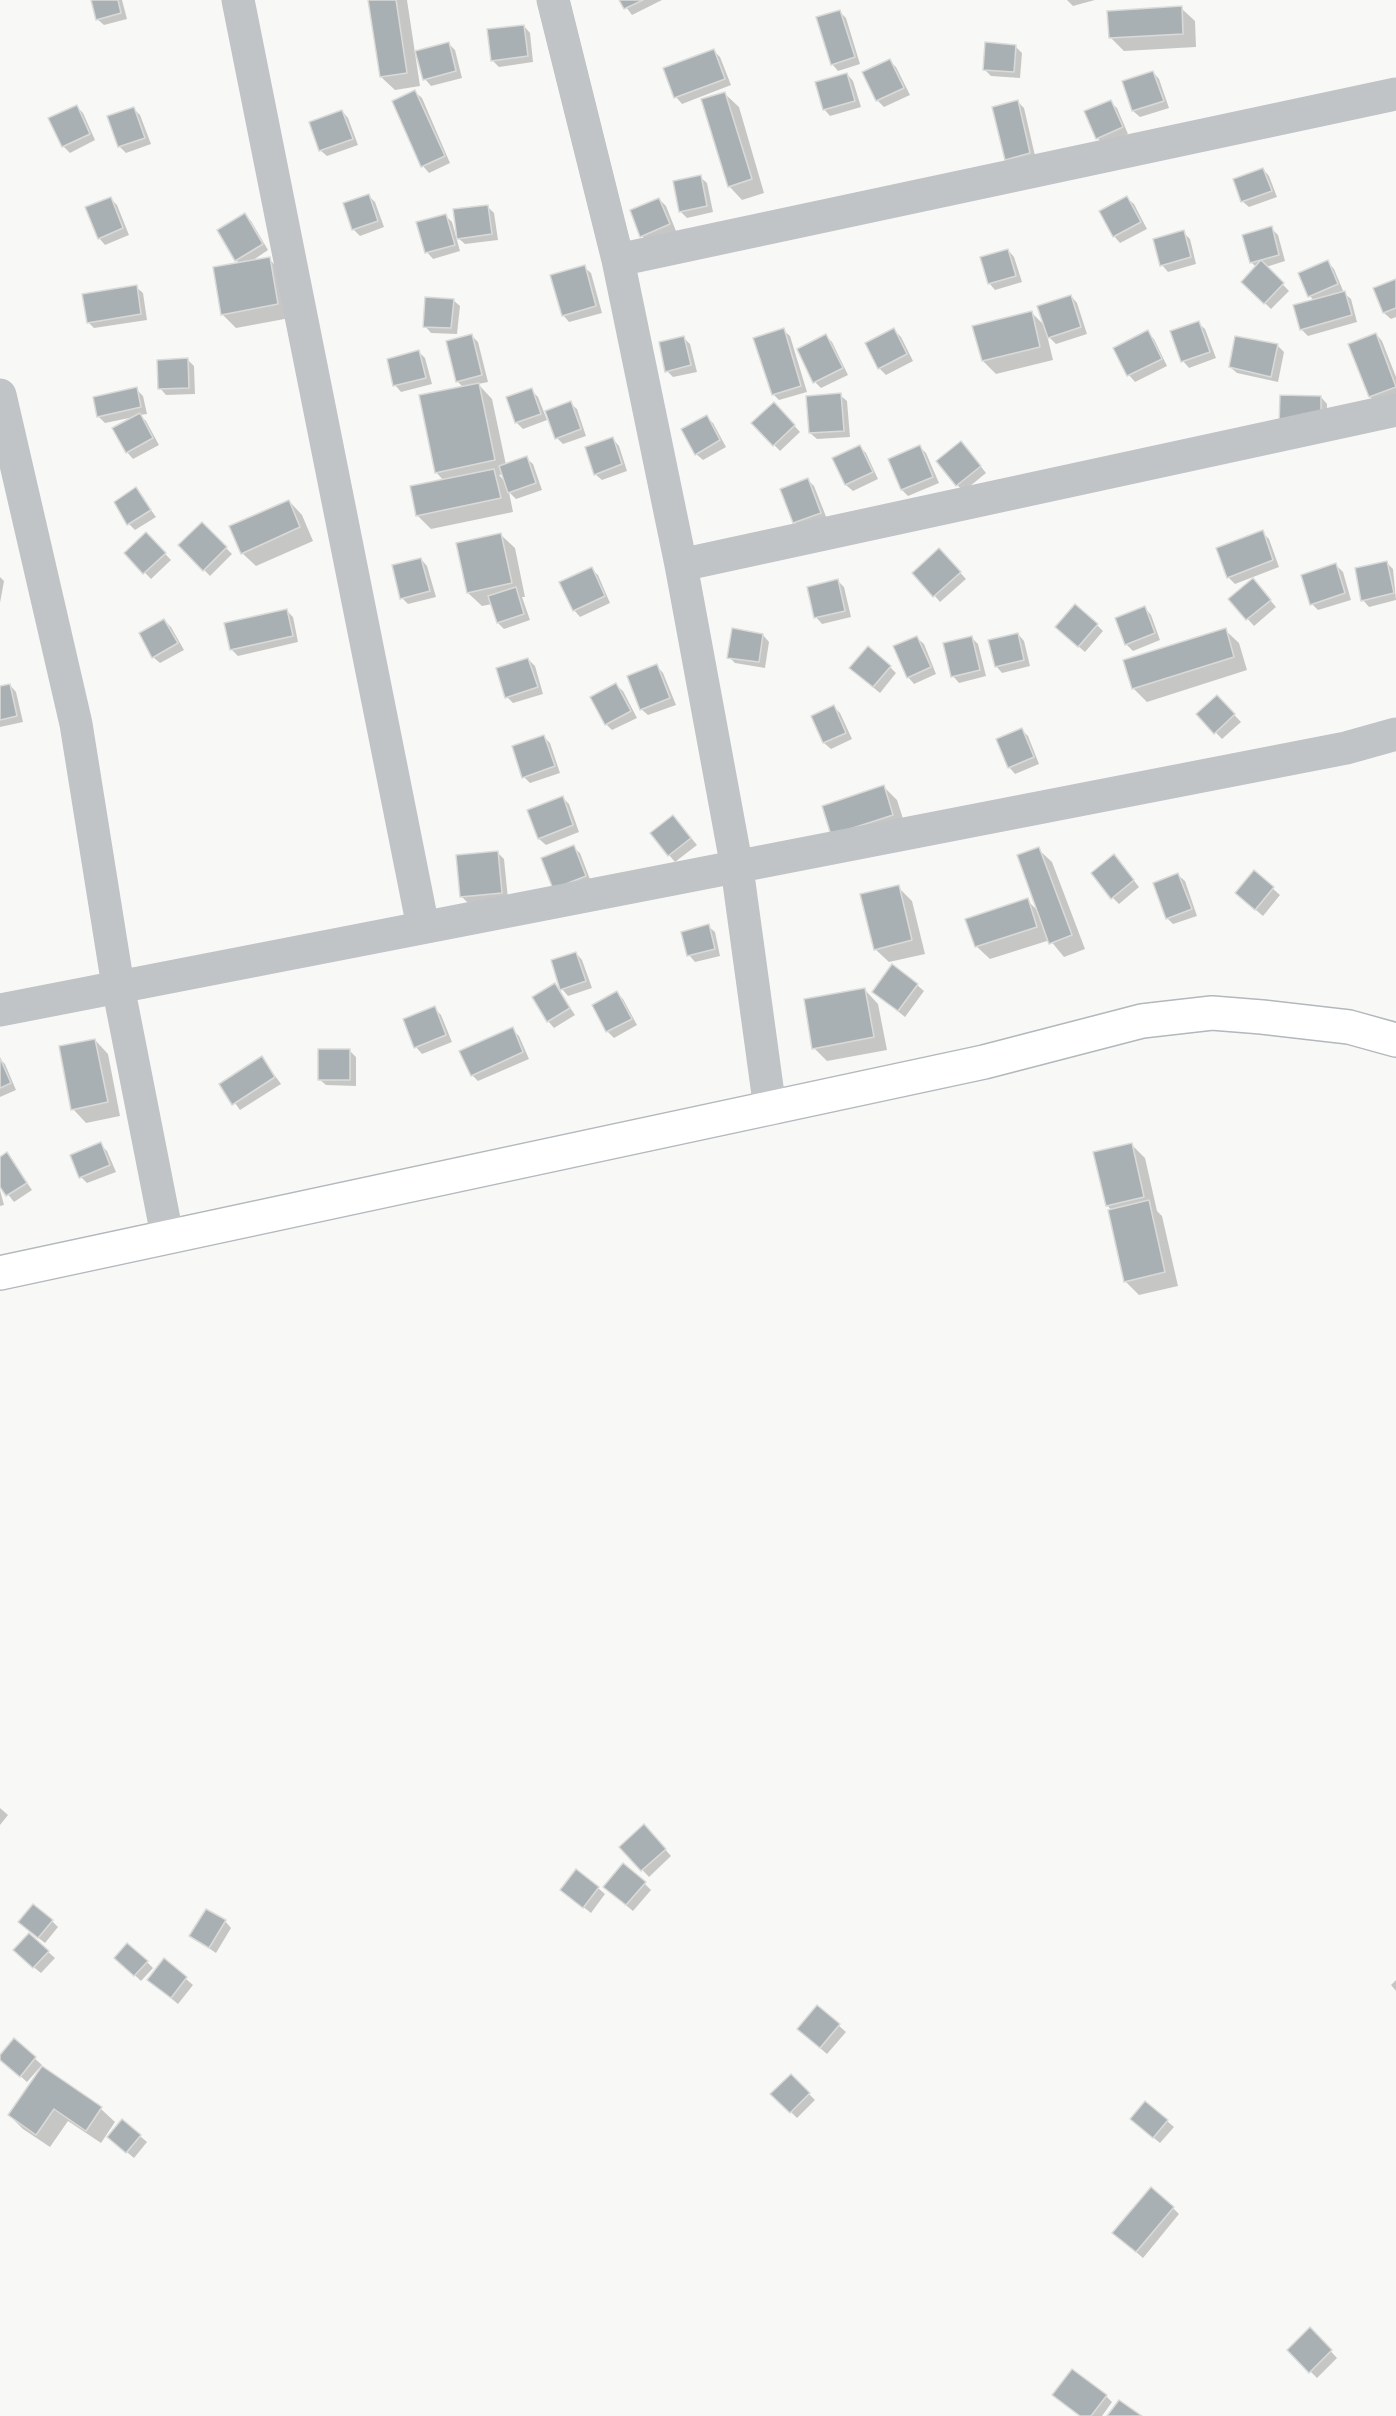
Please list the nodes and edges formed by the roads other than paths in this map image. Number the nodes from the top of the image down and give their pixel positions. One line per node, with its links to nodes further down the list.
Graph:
1 (238, 0): 10 (street)
2 (553, 0): 4 (street)
3 (1396, 94): 4 (street)
4 (618, 260): 7 (street)
5 (0, 394): 11 (street)
6 (1396, 410): 7 (street)
7 (681, 565): 9 (street)
8 (1396, 734): 9 (street)
9 (737, 868): 10 (street); 14 (street)
10 (423, 927): 11 (street)
11 (118, 986): 12 (street); 15 (street)
12 (0, 1010)
13 (1396, 1040): 14 (main road)
14 (770, 1109): 15 (main road)
15 (167, 1235): 16 (main road)
16 (0, 1272)

